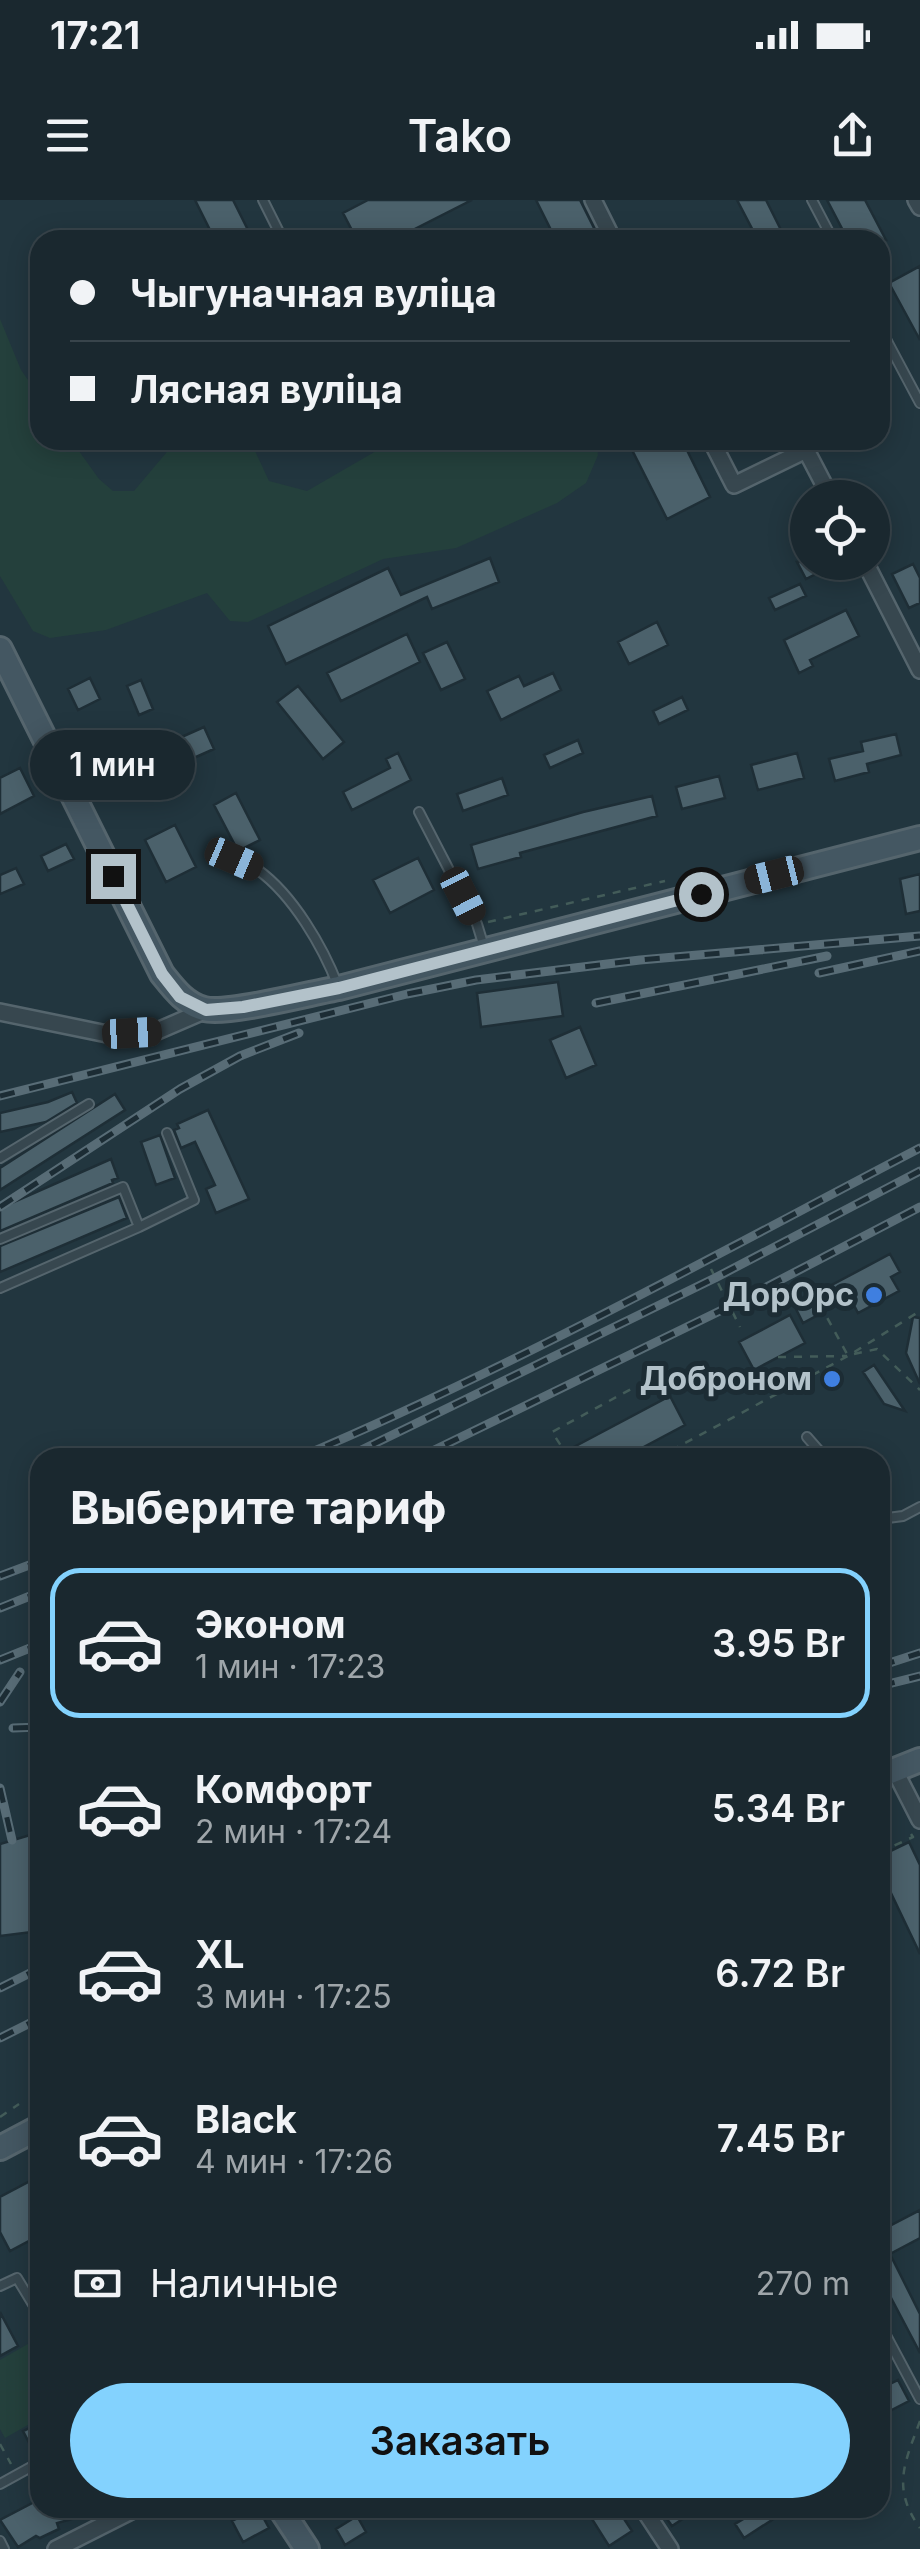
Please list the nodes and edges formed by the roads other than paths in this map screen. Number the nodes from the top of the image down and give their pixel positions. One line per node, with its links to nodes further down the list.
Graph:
1 (263, 200): 6 (lane)
2 (593, 200): 7 (street)
3 (812, 200): 8 (lane)
4 (916, 200): 5 (street)
5 (920, 207)
6 (278, 230)
7 (608, 230)
8 (828, 230)
9 (890, 347): 10 (lane)
10 (920, 403)
11 (717, 450): 13 (street)
12 (806, 450): 14 (street)
13 (806, 450)
14 (822, 480)
15 (875, 580): 16 (street)
16 (915, 647): 18 (street)
17 (0, 648): 24 (main road)
18 (920, 670)
19 (420, 812): 22 (lane)
20 (920, 838): 22 (main road)
21 (214, 851): 23 (lane)
22 (485, 950): 23 (main road)
23 (339, 988): 24 (main road)
24 (206, 1010): 25 (street)
25 (0, 1012)
26 (89, 1104): 28 (lane)
27 (167, 1134): 29 (lane)
28 (0, 1158)
29 (140, 1227): 30 (lane); 31 (lane)
30 (0, 1239)
31 (0, 1288)
32 (807, 1436): 33 (lane)
33 (817, 1448)
34 (920, 1508): 35 (lane)
35 (890, 1518)
36 (920, 1760): 37 (main road)
37 (890, 1773)
38 (890, 1777): 39 (street)
39 (917, 1814)
40 (30, 2138): 41 (main road)
41 (0, 2148)
42 (0, 2286): 43 (lane)
43 (30, 2299)
44 (890, 2343): 45 (lane)
45 (920, 2399)
46 (30, 2467): 47 (lane)
47 (0, 2484)
48 (117, 2518): 53 (street)
49 (287, 2518): 54 (main road)
50 (650, 2518): 55 (street)
51 (0, 2541): 52 (lane)
52 (4, 2549)
53 (56, 2549)
54 (308, 2549)
55 (670, 2549)

